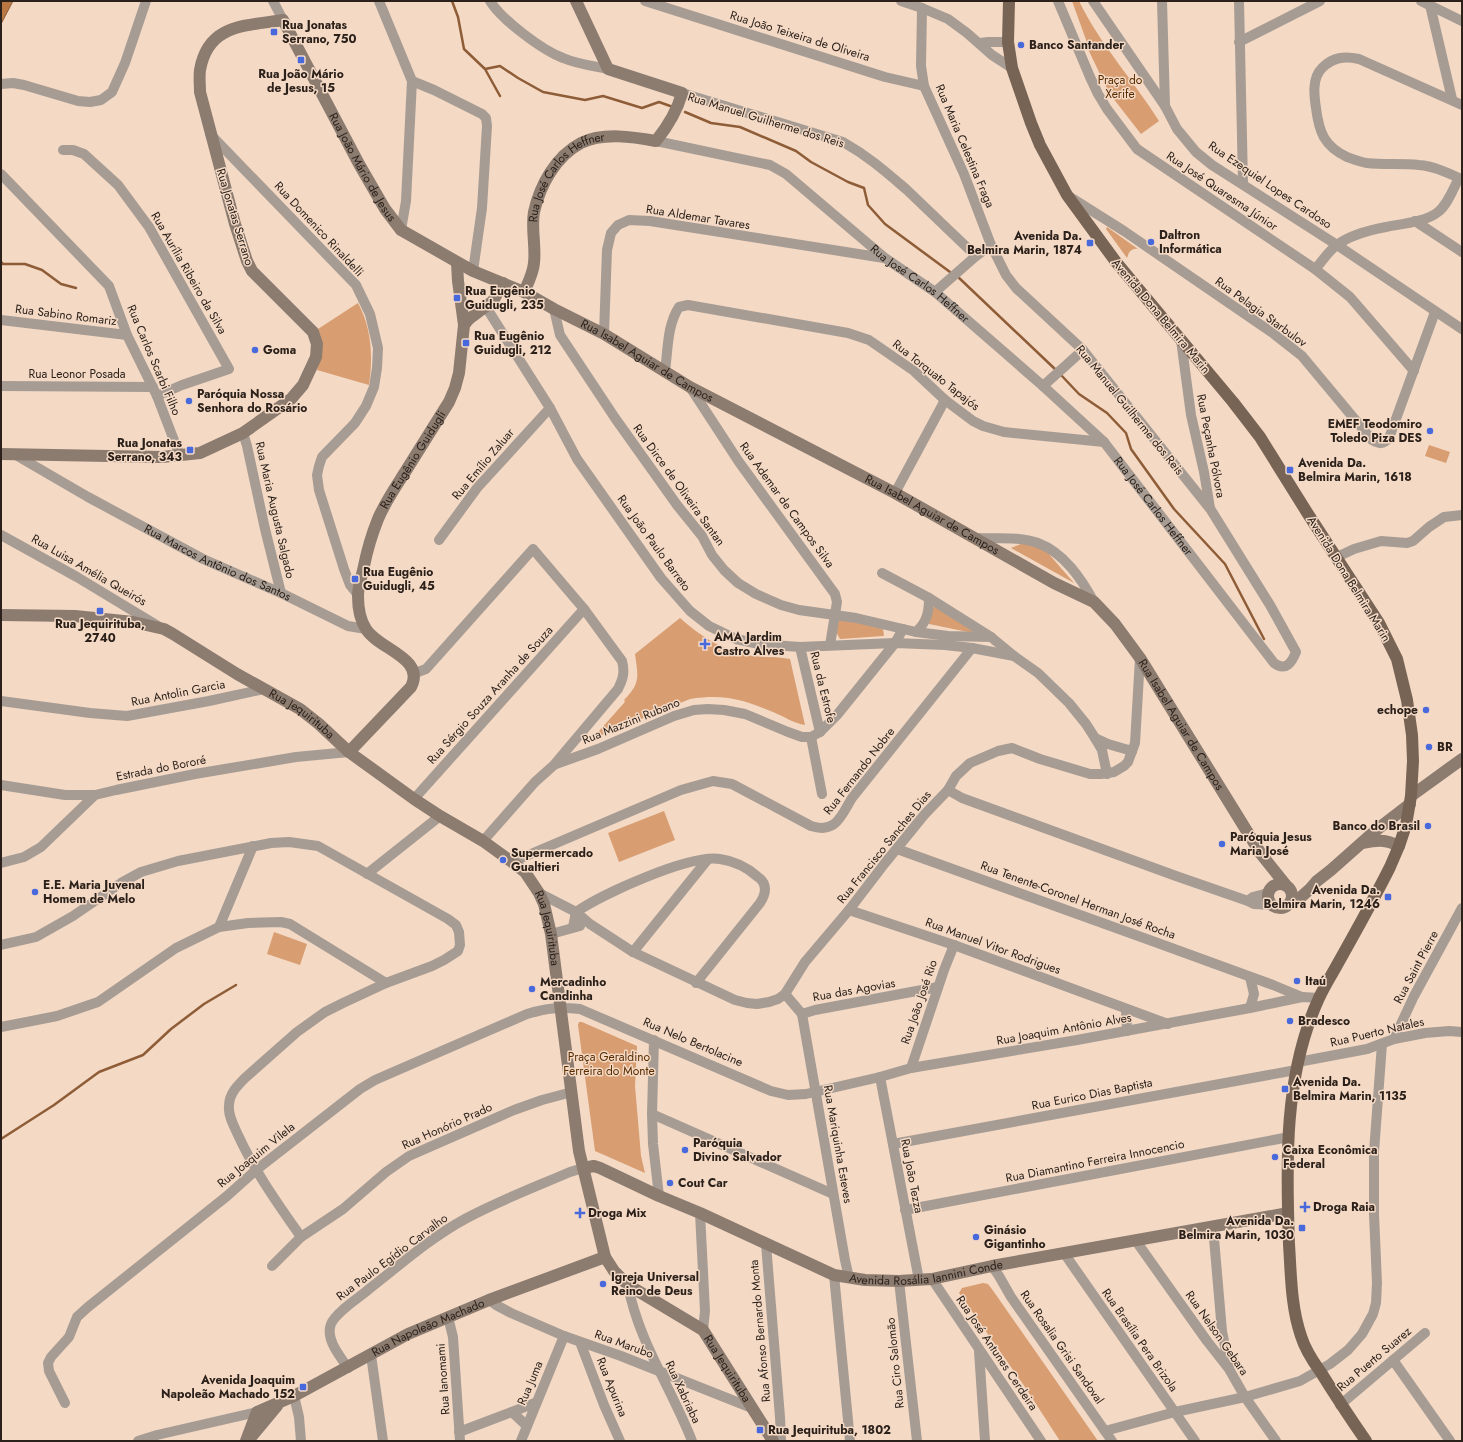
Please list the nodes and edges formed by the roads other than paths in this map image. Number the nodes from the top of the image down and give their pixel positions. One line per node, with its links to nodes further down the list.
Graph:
1 (146, 1): 24 (street)
2 (273, 1): 16 (street, Rua João Mário de Jesus)
3 (379, 1): 23 (street)
4 (490, 1): 22 (street, Rua Manuel Guilherme dos Reis)
5 (576, 1): 22 (street)
6 (645, 1): 25 (street, Rua João Teixeira de Oliveira)
7 (901, 1): 15 (street)
8 (1009, 1): 18 (main road, Avenida Dona Belmira Marin)
9 (1058, 1): 45 (street, Rua José Quaresma Júnior)
10 (1093, 1): 29 (street, Rua Ezequiel Lopes Cardoso)
11 (1162, 1): 29 (street)
12 (1238, 1): 19 (street)
13 (1320, 1): 19 (street)
14 (1426, 3): 17 (street); 27 (street)
15 (922, 8): 20 (street); 25 (street, Rua Maria Celestina Fraga)
16 (283, 20): 30 (street, Rua Jonatas Serrano); 38 (street, Rua João Mário de Jesus)
17 (1462, 21)
18 (1008, 42): 20 (street); 21 (main road, Avenida Dona Belmira Marin)
19 (1240, 42): 35 (street)
20 (980, 44): 21 (street)
21 (1012, 68): 36 (main road, Avenida Dona Belmira Marin)
22 (608, 69): 26 (street, Rua Manuel Guilherme dos Reis)
23 (412, 81): 38 (street); 46 (street)
24 (1, 84)
25 (924, 86): 39 (street, Rua Maria Celestina Fraga)
26 (682, 93): 31 (street); 42 (street, Rua Manuel Guilherme dos Reis)
27 (1452, 99): 28 (street); 34 (street)
28 (1462, 104)
29 (1165, 106): 35 (street, Rua Ezequiel Lopes Cardoso)
30 (210, 134): 68 (street, Rua Jonatas Serrano); 82 (street, Rua Domenico Rinaldelli)
31 (656, 141): 43 (street, Rua José Carlos Heffner); 48 (street, Rua José Carlos Heffner)
32 (63, 150): 65 (street, Rua Aurília Ribeiro da Silva)
33 (1, 174): 57 (street, Rua Carlos Scarbi Filho)
34 (1460, 179): 37 (street)
35 (1243, 184): 40 (street, Rua Ezequiel Lopes Cardoso)
36 (1067, 195): 58 (main road, Avenida Dona Belmira Marin); 61 (street, Rua Pelagia Starbulov)
37 (1415, 221): 40 (street); 41 (street)
38 (401, 230): 44 (street, Rua João Mário de Jesus)
39 (991, 245): 42 (street); 59 (street, Rua Manuel Guilherme dos Reis)
40 (1337, 245): 45 (street); 52 (street, Rua Ezequiel Lopes Cardoso)
41 (1462, 252)
42 (976, 256): 49 (street)
43 (885, 258): 49 (street, Rua José Carlos Heffner); 56 (street, Rua Aldemar Tavares)
44 (457, 263): 46 (street, Rua João Mário de Jesus); 54 (street, Rua Eugênio Guidugli)
45 (1315, 269): 61 (street, Rua José Quaresma Júnior)
46 (473, 271): 47 (street, Rua João Mário de Jesus)
47 (503, 283): 48 (street, Rua Isabel Aguiar de Campos); 50 (street)
48 (524, 292): 51 (street, Rua Isabel Aguiar de Campos)
49 (935, 292): 63 (street, Rua José Carlos Heffner)
50 (486, 307): 54 (street); 67 (street, Rua João Paulo Barreto)
51 (554, 309): 56 (street, Rua Isabel Aguiar de Campos); 86 (street, Rua Dirce de Oliveira Santan)
52 (1435, 312): 55 (street, Rua Ezequiel Lopes Cardoso); 61 (street, Rua Pelagia Starbulov)
53 (1, 320): 57 (street, Rua Sabino Romariz)
54 (464, 325): 82 (street, Rua Eugênio Guidugli)
55 (1462, 329)
56 (604, 334): 60 (street, Rua Isabel Aguiar de Campos)
57 (127, 335): 65 (street, Rua Carlos Scarbi Filho)
58 (1181, 340): 74 (street, Rua Peçanha Pólvora); 79 (main road, Avenida Dona Belmira Marin)
59 (1083, 350): 63 (street); 74 (street, Rua Manuel Guilherme dos Reis)
60 (665, 371): 64 (street, Rua Isabel Aguiar de Campos); 66 (street, Rua Torquato Tapajós)
61 (1414, 371)
62 (1, 386): 65 (street, Rua Leonor Posada)
63 (1043, 386): 69 (street, Rua José Carlos Heffner)
64 (690, 387): 73 (street, Rua Isabel Aguiar de Campos); 86 (street, Rua Ademar de Campos Silva)
65 (155, 392): 72 (street, Rua Carlos Scarbi Filho)
66 (945, 400): 69 (street, Rua Torquato Tapajós); 73 (street)
67 (550, 408): 78 (street, Rua Emílio Zaluar); 95 (street, Rua João Paulo Barreto)
68 (243, 433): 72 (street, Rua Jonatas Serrano); 81 (street, Rua Maria Augusta Salgado)
69 (1104, 442): 97 (street, Rua José Carlos Heffner)
70 (1, 454): 71 (street, Rua Jonatas Serrano)
71 (14, 454): 72 (street, Rua Jonatas Serrano); 81 (street, Rua Marcos Antônio dos Santos)
72 (180, 456)
73 (895, 493): 77 (street, Rua Isabel Aguiar de Campos)
74 (1211, 510): 97 (street, Rua Manuel Guilherme dos Reis)
75 (1462, 515): 79 (street)
76 (1, 535): 89 (street, Rua Luisa Amélia Queirós)
77 (977, 538): 84 (street, Rua Isabel Aguiar de Campos); 84 (street)
78 (439, 540)
79 (1337, 557): 115 (main road, Avenida Dona Belmira Marin)
80 (882, 573): 83 (street)
81 (281, 593): 88 (street, Rua Marcos Antônio dos Santos)
82 (358, 595): 88 (street, Rua Eugênio Guidugli)
83 (929, 598): 91 (street); 92 (street)
84 (1094, 602): 99 (street, Rua Isabel Aguiar de Campos)
85 (584, 609): 100 (street); 108 (street); 114 (street, Rua Sérgio Souza Aranha de Souza)
86 (834, 614): 90 (street); 94 (street, Rua Ademar de Campos Silva)
87 (1, 615): 89 (street, Rua Jequirituba)
88 (366, 628): 100 (street)
89 (164, 629): 101 (street, Rua Jequirituba)
90 (904, 630): 91 (street); 93 (street)
91 (916, 632): 92 (street)
92 (991, 637): 98 (street)
93 (895, 644): 94 (street, Rua João Paulo Barreto); 96 (street, Rua João Paulo Barreto); 103 (street)
94 (830, 645): 95 (street, Rua João Paulo Barreto)
95 (800, 647): 103 (street, Rua da Estrofe)
96 (972, 648): 98 (street, Rua João Paulo Barreto); 124 (street, Rua Fernando Nobre)
97 (1296, 652)
98 (1014, 656): 104 (street)
99 (1140, 658): 105 (street, Rua Francisco Sanches Dias); 122 (street, Rua Isabel Aguiar de Campos)
100 (415, 673): 106 (street)
101 (264, 689): 102 (street, Rua Antolin Garcia); 106 (street, Rua Jequirituba)
102 (1, 701)
103 (816, 735): 108 (street, Rua Mazzini Rubano); 112 (street, Rua da Estrofe)
104 (1095, 738): 105 (street); 109 (street)
105 (1132, 751): 109 (street, Rua Francisco Sanches Dias)
106 (349, 752): 113 (street, Estrada do Bororé); 114 (street, Rua Jequirituba)
107 (1462, 759): 115 (street)
108 (554, 765): 117 (street)
109 (1106, 774): 111 (street, Rua Francisco Sanches Dias)
110 (2, 784): 113 (street)
111 (948, 790): 121 (street, Rua Francisco Sanches Dias); 131 (street)
112 (822, 794)
113 (95, 796): 125 (street, Estrada do Bororé)
114 (414, 799): 116 (street, Rua Jequirituba)
115 (1410, 800): 118 (street); 120 (main road, Avenida Dona Belmira Marin)
116 (440, 816): 117 (street, Rua Jequirituba); 126 (street)
117 (483, 841): 124 (street, Rua Jequirituba)
118 (1361, 844): 120 (street); 127 (street)
119 (253, 846): 126 (street); 138 (street); 141 (street)
120 (1399, 846): 150 (main road, Avenida Dona Belmira Marin)
121 (897, 849): 135 (street, Rua Francisco Sanches Dias); 144 (street, Rua Tenente-Coronel Herman José Rocha)
122 (1261, 854): 128 (street, Rua Isabel Aguiar de Campos); 129 (street, Rua Isabel Aguiar de Campos)
123 (708, 859): 136 (street); 143 (street); 146 (street)
124 (512, 862): 130 (street, Rua Jequirituba)
125 (1, 863)
126 (368, 874): 145 (street)
127 (1317, 881): 128 (street); 132 (street)
128 (1288, 886): 129 (street); 132 (street)
129 (1270, 890): 131 (street); 133 (street)
130 (539, 892): 136 (street); 140 (street, Rua Jequirituba)
131 (1248, 901): 133 (street)
132 (1291, 902): 133 (street)
133 (1273, 905)
134 (1462, 908): 159 (street, Rua Saint Pierre)
135 (849, 910): 142 (street, Rua Manuel Vitor Rodrigues); 148 (street, Rua Francisco Sanches Dias)
136 (576, 912): 137 (street); 139 (street)
137 (590, 924): 139 (street); 143 (street)
138 (219, 927): 145 (street); 156 (street)
139 (573, 927): 140 (street)
140 (551, 934): 151 (street, Rua Jequirituba)
141 (1, 945)
142 (954, 945): 147 (street, Rua João José Rio); 153 (street, Rua Manuel Vitor Rodrigues)
143 (633, 952): 146 (street)
144 (1250, 977): 149 (street, Rua Tenente-Coronel Herman José Rocha); 152 (street)
145 (386, 983): 171 (street)
146 (696, 983): 148 (street)
147 (938, 987): 154 (street, Rua das Agovias); 163 (street, Rua João José Rio)
148 (785, 994): 154 (street, Rua das Agovias)
149 (1302, 997): 150 (street, Rua Joaquim Antônio Alves); 152 (street, Rua Joaquim Antônio Alves)
150 (1319, 998): 162 (main road, Avenida Dona Belmira Marin)
151 (561, 1007): 160 (street, Rua Nelo Bertolacine); 165 (street, Rua Jequirituba); 171 (street, Rua Joaquim Vilela)
152 (1250, 1008): 155 (street, Rua Joaquim Antônio Alves)
153 (1126, 1009): 155 (street, Rua Manuel Vitor Rodrigues); 157 (street)
154 (802, 1014): 166 (street, Rua Mariquinha Esteves)
155 (1168, 1024): 157 (street, Rua Joaquim Antônio Alves)
156 (1, 1027)
157 (1127, 1031): 163 (street, Rua Joaquim Antônio Alves)
158 (1462, 1032): 159 (street, Rua Puerto Natales)
159 (1394, 1039): 161 (street, Rua Puerto Natales)
160 (654, 1040): 166 (street, Rua Nelo Bertolacine); 167 (street)
161 (1382, 1044): 162 (street, Rua Puerto Natales); 207 (street)
162 (1297, 1066): 168 (main road, Avenida Dona Belmira Marin); 169 (street, Rua Eurico Dias Baptista)
163 (911, 1068): 164 (street, Rua Joaquim Antônio Alves)
164 (880, 1077): 166 (street, Rua Joaquim Antônio Alves); 169 (street, Rua João Tezza)
165 (572, 1092): 170 (street, Rua Jequirituba); 178 (street, Rua Honório Prado)
166 (815, 1092): 172 (street, Rua Mariquinha Esteves)
167 (652, 1114): 172 (street); 173 (street)
168 (1289, 1137): 174 (street, Rua Diamantino Ferreira Innocencio); 176 (main road, Avenida Dona Belmira Marin)
169 (893, 1144): 174 (street, Rua João Tezza)
170 (583, 1168): 173 (street, Avenida Rosália Iannini Conde); 182 (street, Rua Jequirituba); 204 (street, Rua Paulo Egídio Carvalho)
171 (256, 1170): 178 (street); 210 (street, Rua Joaquim Vilela)
172 (833, 1194): 188 (street, Rua Mariquinha Esteves)
173 (659, 1196): 175 (street, Avenida Rosália Iannini Conde)
174 (906, 1210): 190 (street, Rua João Tezza)
175 (700, 1213): 180 (street, Avenida Rosália Iannini Conde); 195 (street)
176 (1288, 1213): 177 (street, Avenida Rosália Iannini Conde); 207 (main road, Avenida Dona Belmira Marin)
177 (1213, 1227): 179 (street, Avenida Rosália Iannini Conde); 196 (street)
178 (301, 1237): 184 (street, Rua Honório Prado)
179 (1136, 1241): 181 (street, Avenida Rosália Iannini Conde); 199 (street, Rua Nelson Gebara)
180 (766, 1244): 187 (street, Avenida Rosália Iannini Conde); 218 (street, Rua Afonso Bernardo Monta)
181 (1064, 1254): 185 (street, Avenida Rosália Iannini Conde); 217 (street, Rua Brasília Pera Brizola)
182 (605, 1257): 183 (street, Rua Napoleão Machado); 186 (street, Rua Jequirituba)
183 (582, 1265): 186 (street); 193 (street, Rua Napoleão Machado)
184 (272, 1266)
185 (992, 1266): 189 (street, Avenida Rosália Iannini Conde); 221 (street, Rua Rosalia Grisi Sandoval)
186 (614, 1271): 192 (street, Rua Jequirituba)
187 (834, 1275): 188 (street, Avenida Rosália Iannini Conde); 232 (street)
188 (849, 1278): 191 (street, Avenida Rosália Iannini Conde)
189 (932, 1279): 190 (street, Avenida Rosália Iannini Conde); 201 (street, Rua José Antunes Cerdeira)
190 (919, 1280): 191 (street, Avenida Rosália Iannini Conde)
191 (899, 1281): 233 (street, Rua Ciro Salomão)
192 (628, 1285): 195 (street, Rua Jequirituba); 206 (street, Rua Xabriaba)
193 (489, 1300): 194 (street, Rua Napoleão Machado); 198 (street, Rua Marubo)
194 (448, 1317): 202 (street, Rua Napoleão Machado); 222 (street, Rua Ianomami)
195 (703, 1330): 214 (street, Rua Jequirituba)
196 (1222, 1331): 199 (street); 205 (street)
197 (1425, 1333): 203 (street, Rua Puerto Suarez)
198 (564, 1336): 200 (street, Rua Marubo); 212 (street, Rua Juma)
199 (1207, 1340): 205 (street, Rua Nelson Gebara)
200 (580, 1342): 206 (street, Rua Marubo); 228 (street, Rua Apurina)
201 (979, 1351): 234 (street); 235 (street, Rua José Antunes Cerdeira)
202 (371, 1355): 204 (street, Rua Napoleão Machado); 226 (street)
203 (1393, 1360): 213 (street, Rua Puerto Suarez); 240 (street)
204 (348, 1368): 208 (street, Rua Napoleão Machado)
205 (1229, 1369): 209 (street, Rua Nelson Gebara)
206 (658, 1371): 214 (street, Rua Marubo); 229 (street, Rua Xabriaba)
207 (1320, 1371): 209 (street); 213 (main road, Avenida Dona Belmira Marin)
208 (294, 1396): 211 (street, Rua Napoleão Machado); 225 (street)
209 (1245, 1396): 217 (street); 238 (street, Rua Nelson Gebara)
210 (65, 1403)
211 (279, 1403): 215 (street, Rua Napoleão Machado); 224 (street)
212 (536, 1403): 216 (street); 219 (street, Rua Juma)
213 (1340, 1405): 239 (main road, Avenida Dona Belmira Marin)
214 (752, 1408): 220 (street, Rua Jequirituba)
215 (257, 1412): 223 (street); 224 (street)
216 (512, 1412): 219 (street); 222 (street)
217 (1175, 1412): 221 (street); 237 (street, Rua Brasília Pera Brizola)
218 (780, 1417): 220 (street, Rua Afonso Bernardo Monta); 231 (street, Rua Afonso Bernardo Monta)
219 (527, 1426): 227 (street, Rua Juma)
220 (763, 1426): 230 (street, Rua Jequirituba)
221 (1105, 1431): 236 (street, Rua Rosalia Grisi Sandoval)
222 (460, 1437)
223 (138, 1441)
224 (247, 1441)
225 (301, 1441)
226 (383, 1441)
227 (522, 1441)
228 (620, 1441)
229 (692, 1441)
230 (773, 1441)
231 (781, 1441)
232 (850, 1441)
233 (917, 1441)
234 (986, 1441)
235 (1041, 1441)
236 (1112, 1441)
237 (1195, 1441)
238 (1276, 1441)
239 (1366, 1441)
240 (1450, 1441)

